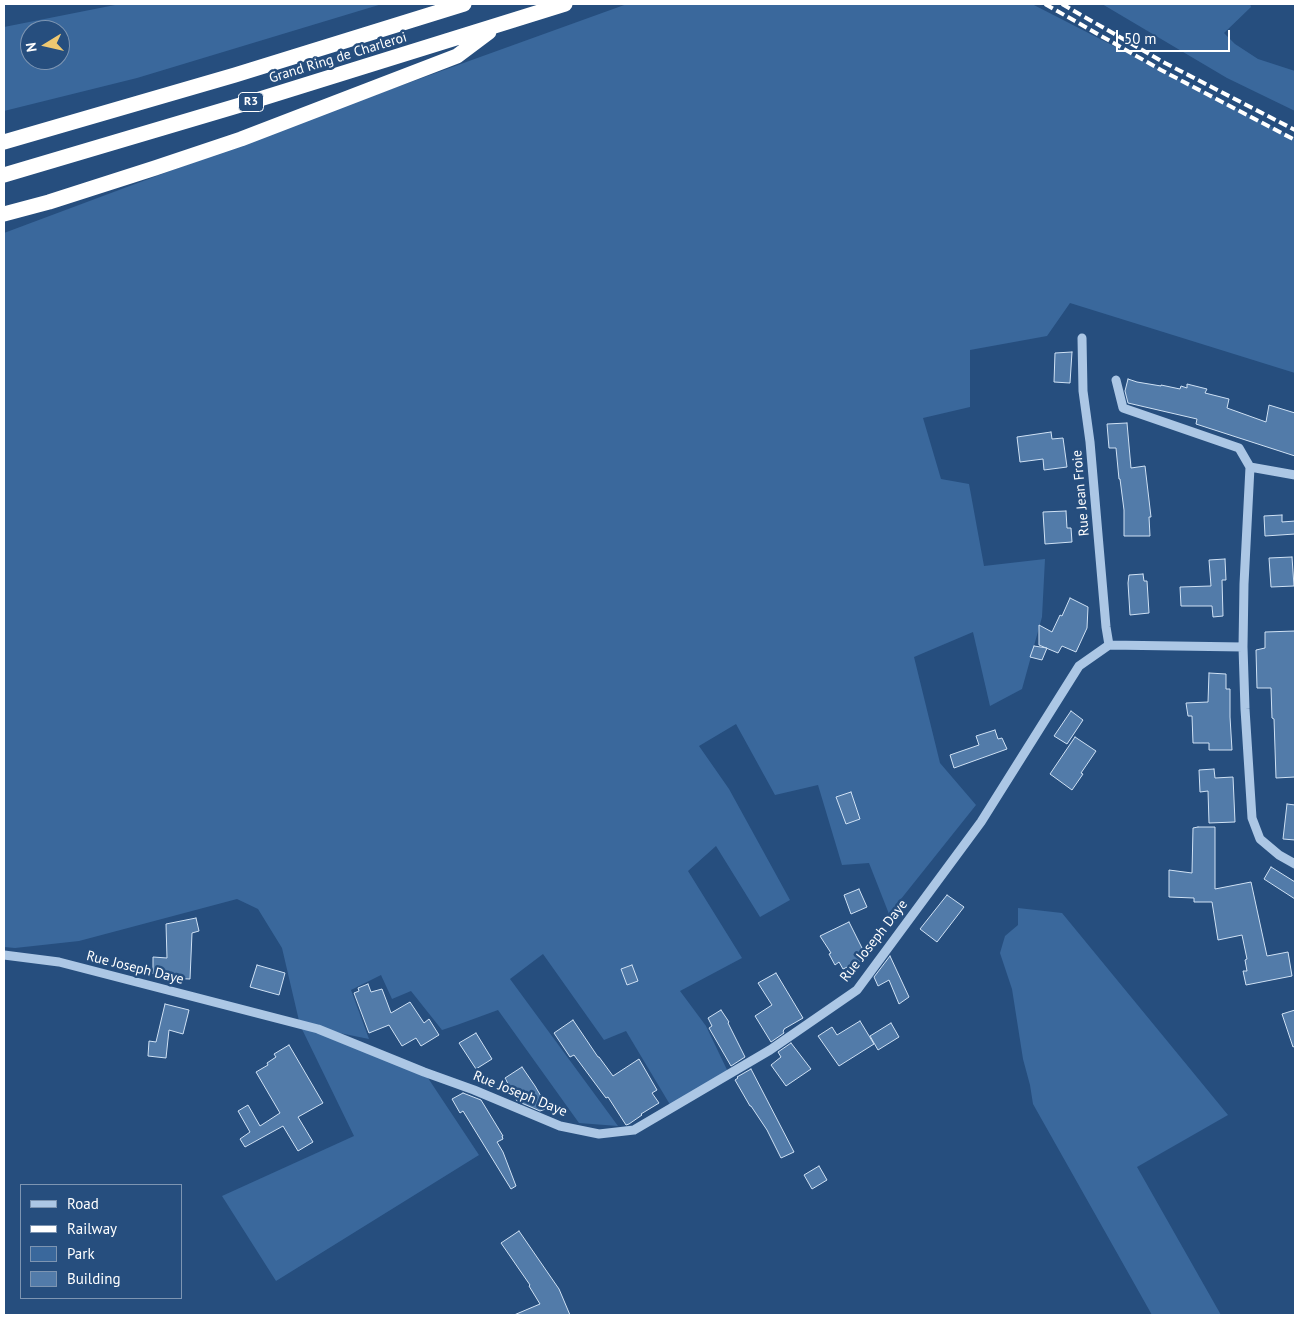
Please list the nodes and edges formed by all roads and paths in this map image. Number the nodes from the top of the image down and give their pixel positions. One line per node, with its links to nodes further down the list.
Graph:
1 (464, 4): 4 (highway, Grand Ring de Charleroi / R3)
2 (565, 4): 3 (highway, Grand Ring de Charleroi / R3)
3 (498, 25): 5 (highway, Grand Ring de Charleroi / R3); 6 (highway)
4 (4, 142)
5 (4, 175)
6 (4, 214)
7 (1082, 338): 11 (street, Rue Jean Froie)
8 (1116, 380): 9 (street)
9 (1250, 467): 10 (street); 12 (street)
10 (1295, 475)
11 (1109, 645): 12 (street); 14 (street, Rue Joseph Daye)
12 (1243, 647): 13 (street)
13 (1295, 864)
14 (4, 954)

